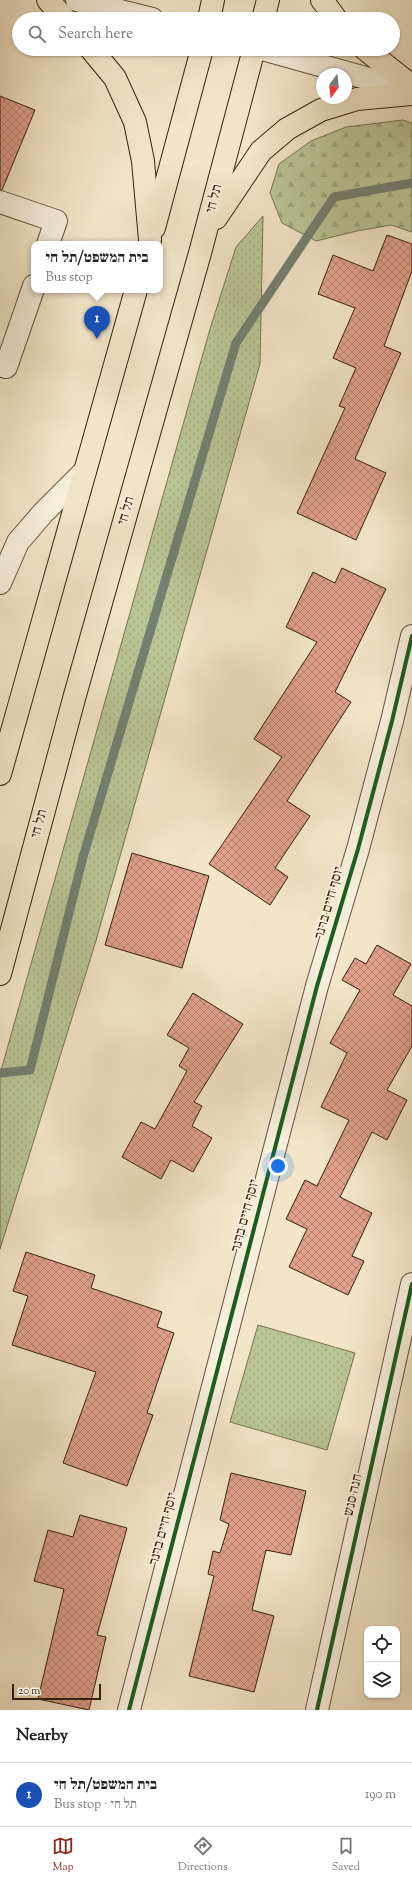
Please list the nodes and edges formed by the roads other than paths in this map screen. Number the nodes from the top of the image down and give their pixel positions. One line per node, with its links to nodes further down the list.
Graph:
1 (48, 0): 6 (highway)
2 (78, 0): 7 (street)
3 (214, 0): 8 (highway)
4 (268, 0): 9 (highway)
5 (322, 0): 10 (highway)
6 (59, 12)
7 (125, 12)
8 (211, 12)
9 (265, 12)
10 (331, 12)
11 (97, 56): 22 (highway)
12 (200, 56): 23 (highway)
13 (252, 56): 20 (highway, תל חי)
14 (287, 56): 17 (street)
15 (374, 56): 16 (highway)
16 (412, 86)
17 (412, 91)
18 (412, 94): 20 (highway)
19 (0, 202): 21 (street)
20 (206, 232): 31 (highway, תל חי)
21 (49, 241)
22 (150, 241)
23 (150, 241)
24 (32, 293): 26 (street)
25 (135, 293): 27 (highway)
26 (0, 365)
27 (85, 471): 28 (street); 30 (highway)
28 (0, 582)
29 (412, 636): 33 (street, יוסף חיים ברנר)
30 (0, 774)
31 (0, 974)
32 (412, 1284): 34 (street, חנה סנש)
33 (129, 1710)
34 (317, 1710)

